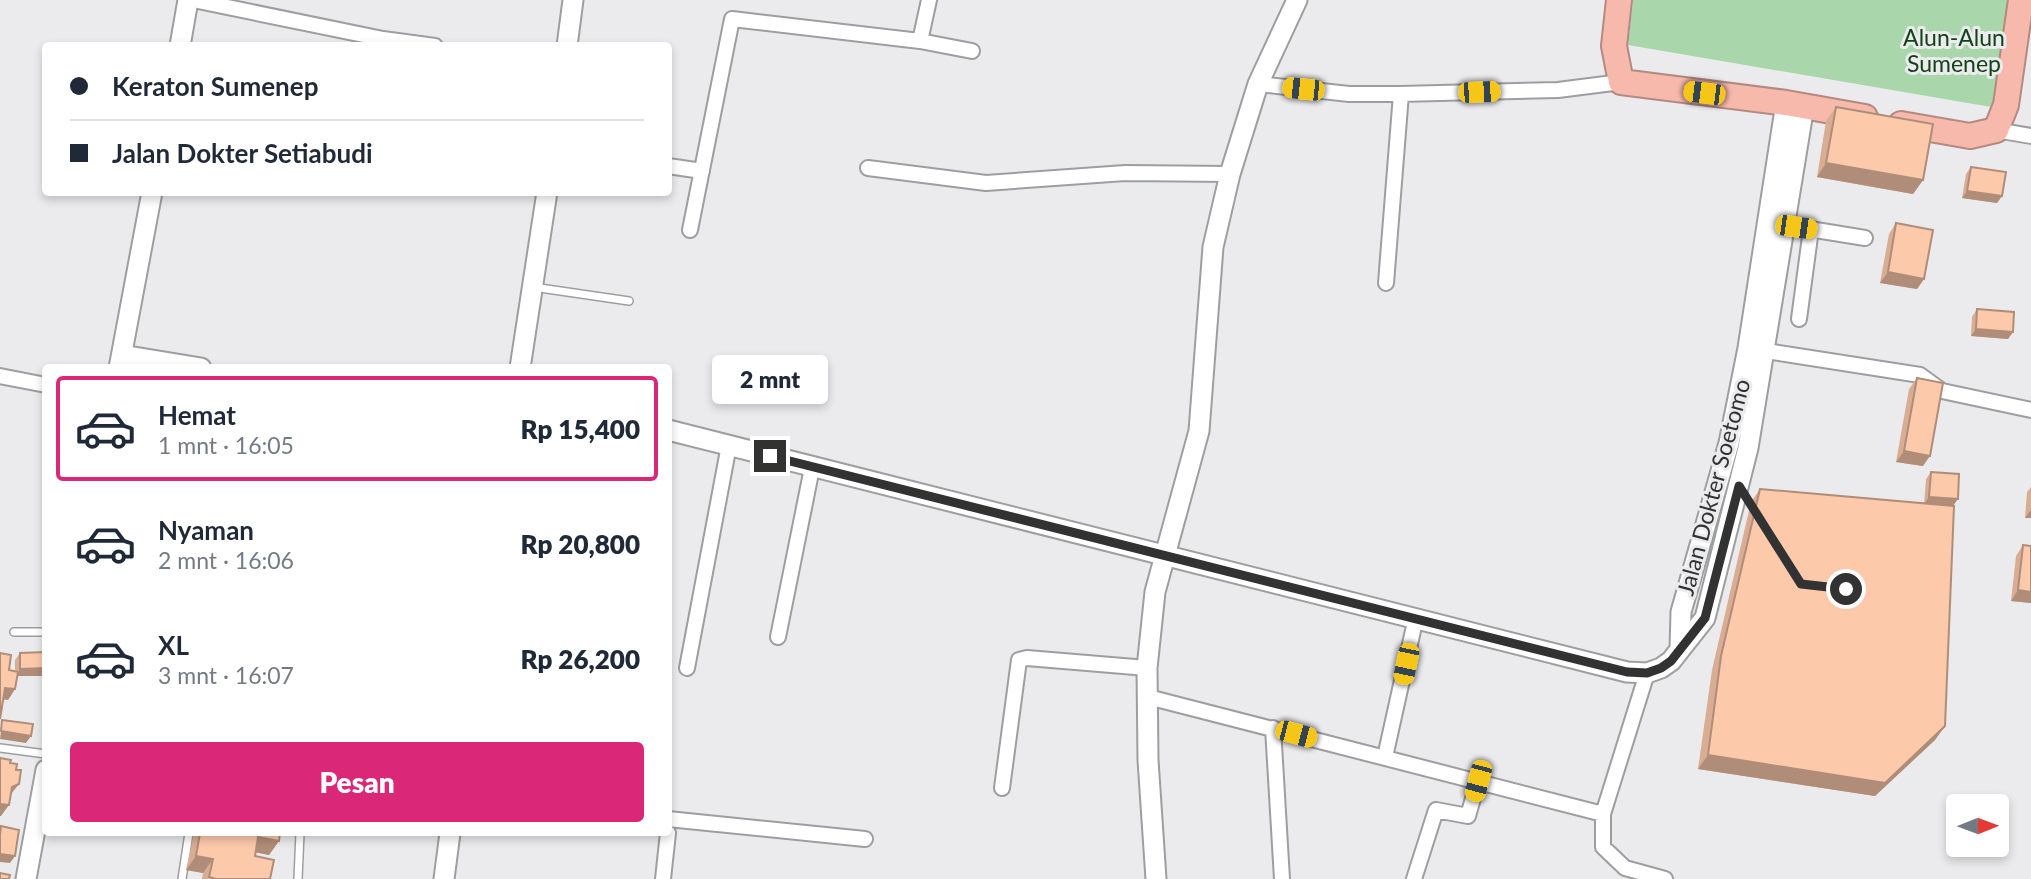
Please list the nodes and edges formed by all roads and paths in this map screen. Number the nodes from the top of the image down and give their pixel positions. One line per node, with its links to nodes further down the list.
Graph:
1 (190, 0): 8 (street); 9 (street)
2 (573, 0): 10 (street)
3 (929, 0): 7 (street)
4 (1297, 0): 13 (street)
5 (1619, 0): 12 (highway)
6 (2021, 0): 16 (highway)
7 (920, 41): 11 (street); 20 (street)
8 (181, 42)
9 (405, 42)
10 (568, 42)
11 (972, 51)
12 (1621, 82): 14 (street); 15 (highway)
13 (1258, 84): 14 (street); 21 (street)
14 (1401, 94): 28 (street)
15 (1795, 105): 16 (highway); 24 (street, Jalan Dokter Soetomo)
16 (1996, 130): 17 (street)
17 (2031, 136)
18 (672, 167): 20 (street)
19 (868, 168): 21 (street)
20 (702, 171): 26 (street)
21 (1230, 174): 45 (street)
22 (151, 196): 33 (street)
23 (546, 196): 29 (street)
24 (1777, 224): 25 (street); 32 (street, Jalan Dokter Soetomo)
25 (1811, 229): 27 (street); 31 (street)
26 (690, 230)
27 (1865, 238)
28 (1386, 283)
29 (532, 287): 30 (lane); 35 (street)
30 (629, 301)
31 (1799, 319)
32 (1757, 349): 38 (street); 42 (street, Jalan Dokter Soetomo); 43 (street, Jalan Dokter Soetomo)
33 (120, 361): 34 (street)
34 (155, 364)
35 (521, 364)
36 (0, 376): 37 (street)
37 (42, 384)
38 (2031, 410)
39 (672, 431): 40 (street)
40 (729, 445): 41 (street); 51 (street)
41 (812, 468): 45 (street); 49 (street)
42 (1719, 481): 43 (street); 50 (street, Jalan Dokter Soetomo)
43 (1739, 486): 44 (street); 50 (street, Jalan Dokter Soetomo)
44 (1753, 509)
45 (1164, 555): 46 (street); 52 (street)
46 (1416, 617): 53 (street); 58 (street)
47 (14, 632): 48 (lane)
48 (42, 632)
49 (778, 637)
50 (1680, 649): 53 (street)
51 (687, 668)
52 (1147, 668): 54 (street); 60 (street)
53 (1647, 673): 62 (street)
54 (1148, 697): 55 (street); 74 (street)
55 (1273, 728): 58 (street); 75 (street)
56 (0, 748): 57 (lane)
57 (42, 753)
58 (1385, 757): 59 (street)
59 (1478, 781): 62 (street); 76 (street)
60 (1002, 788)
61 (42, 792): 69 (street)
62 (1603, 814): 77 (street)
63 (672, 819): 68 (street)
64 (189, 836): 70 (lane)
65 (300, 836): 71 (lane)
66 (450, 836): 72 (street)
67 (668, 836): 73 (street)
68 (865, 839)
69 (26, 879)
70 (182, 879)
71 (298, 879)
72 (444, 879)
73 (663, 879)
74 (1156, 879)
75 (1282, 879)
76 (1414, 879)
77 (1665, 879)

